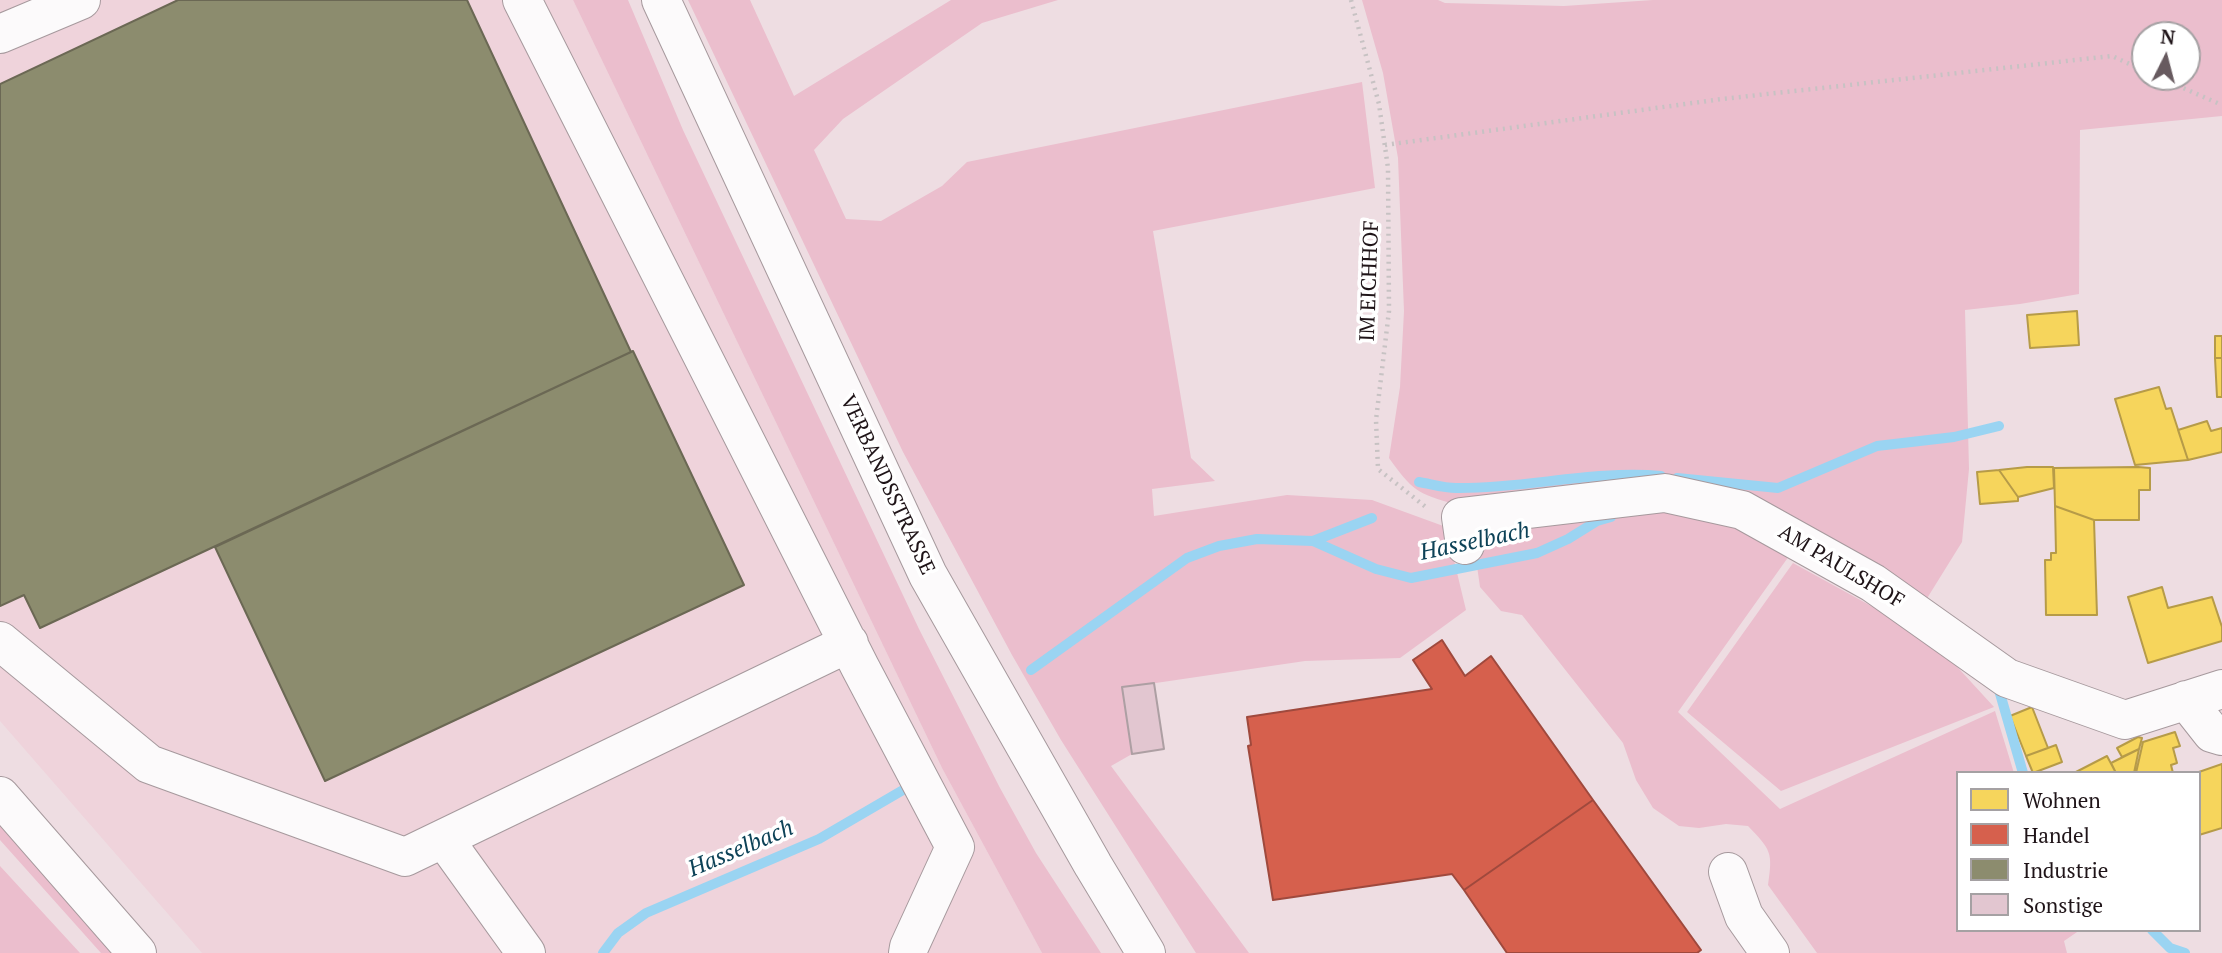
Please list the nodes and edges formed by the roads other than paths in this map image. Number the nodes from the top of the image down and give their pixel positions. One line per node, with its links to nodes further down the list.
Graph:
1 (80, 0): 4 (main road)
2 (522, 0): 7 (main road)
3 (661, 0): 17 (main road, VERBANDSSTRASSE)
4 (0, 34)
5 (1463, 531): 9 (main road, AM PAULSHOF)
6 (0, 640): 12 (main road)
7 (849, 643): 12 (main road); 16 (main road)
8 (2222, 689): 9 (main road, AM PAULSHOF)
9 (2186, 700): 10 (main road)
10 (2222, 736)
11 (0, 796): 14 (main road)
12 (444, 839): 15 (main road)
13 (1728, 872): 18 (main road)
14 (137, 953)
15 (526, 953)
16 (908, 953)
17 (1146, 953)
18 (1770, 953)

